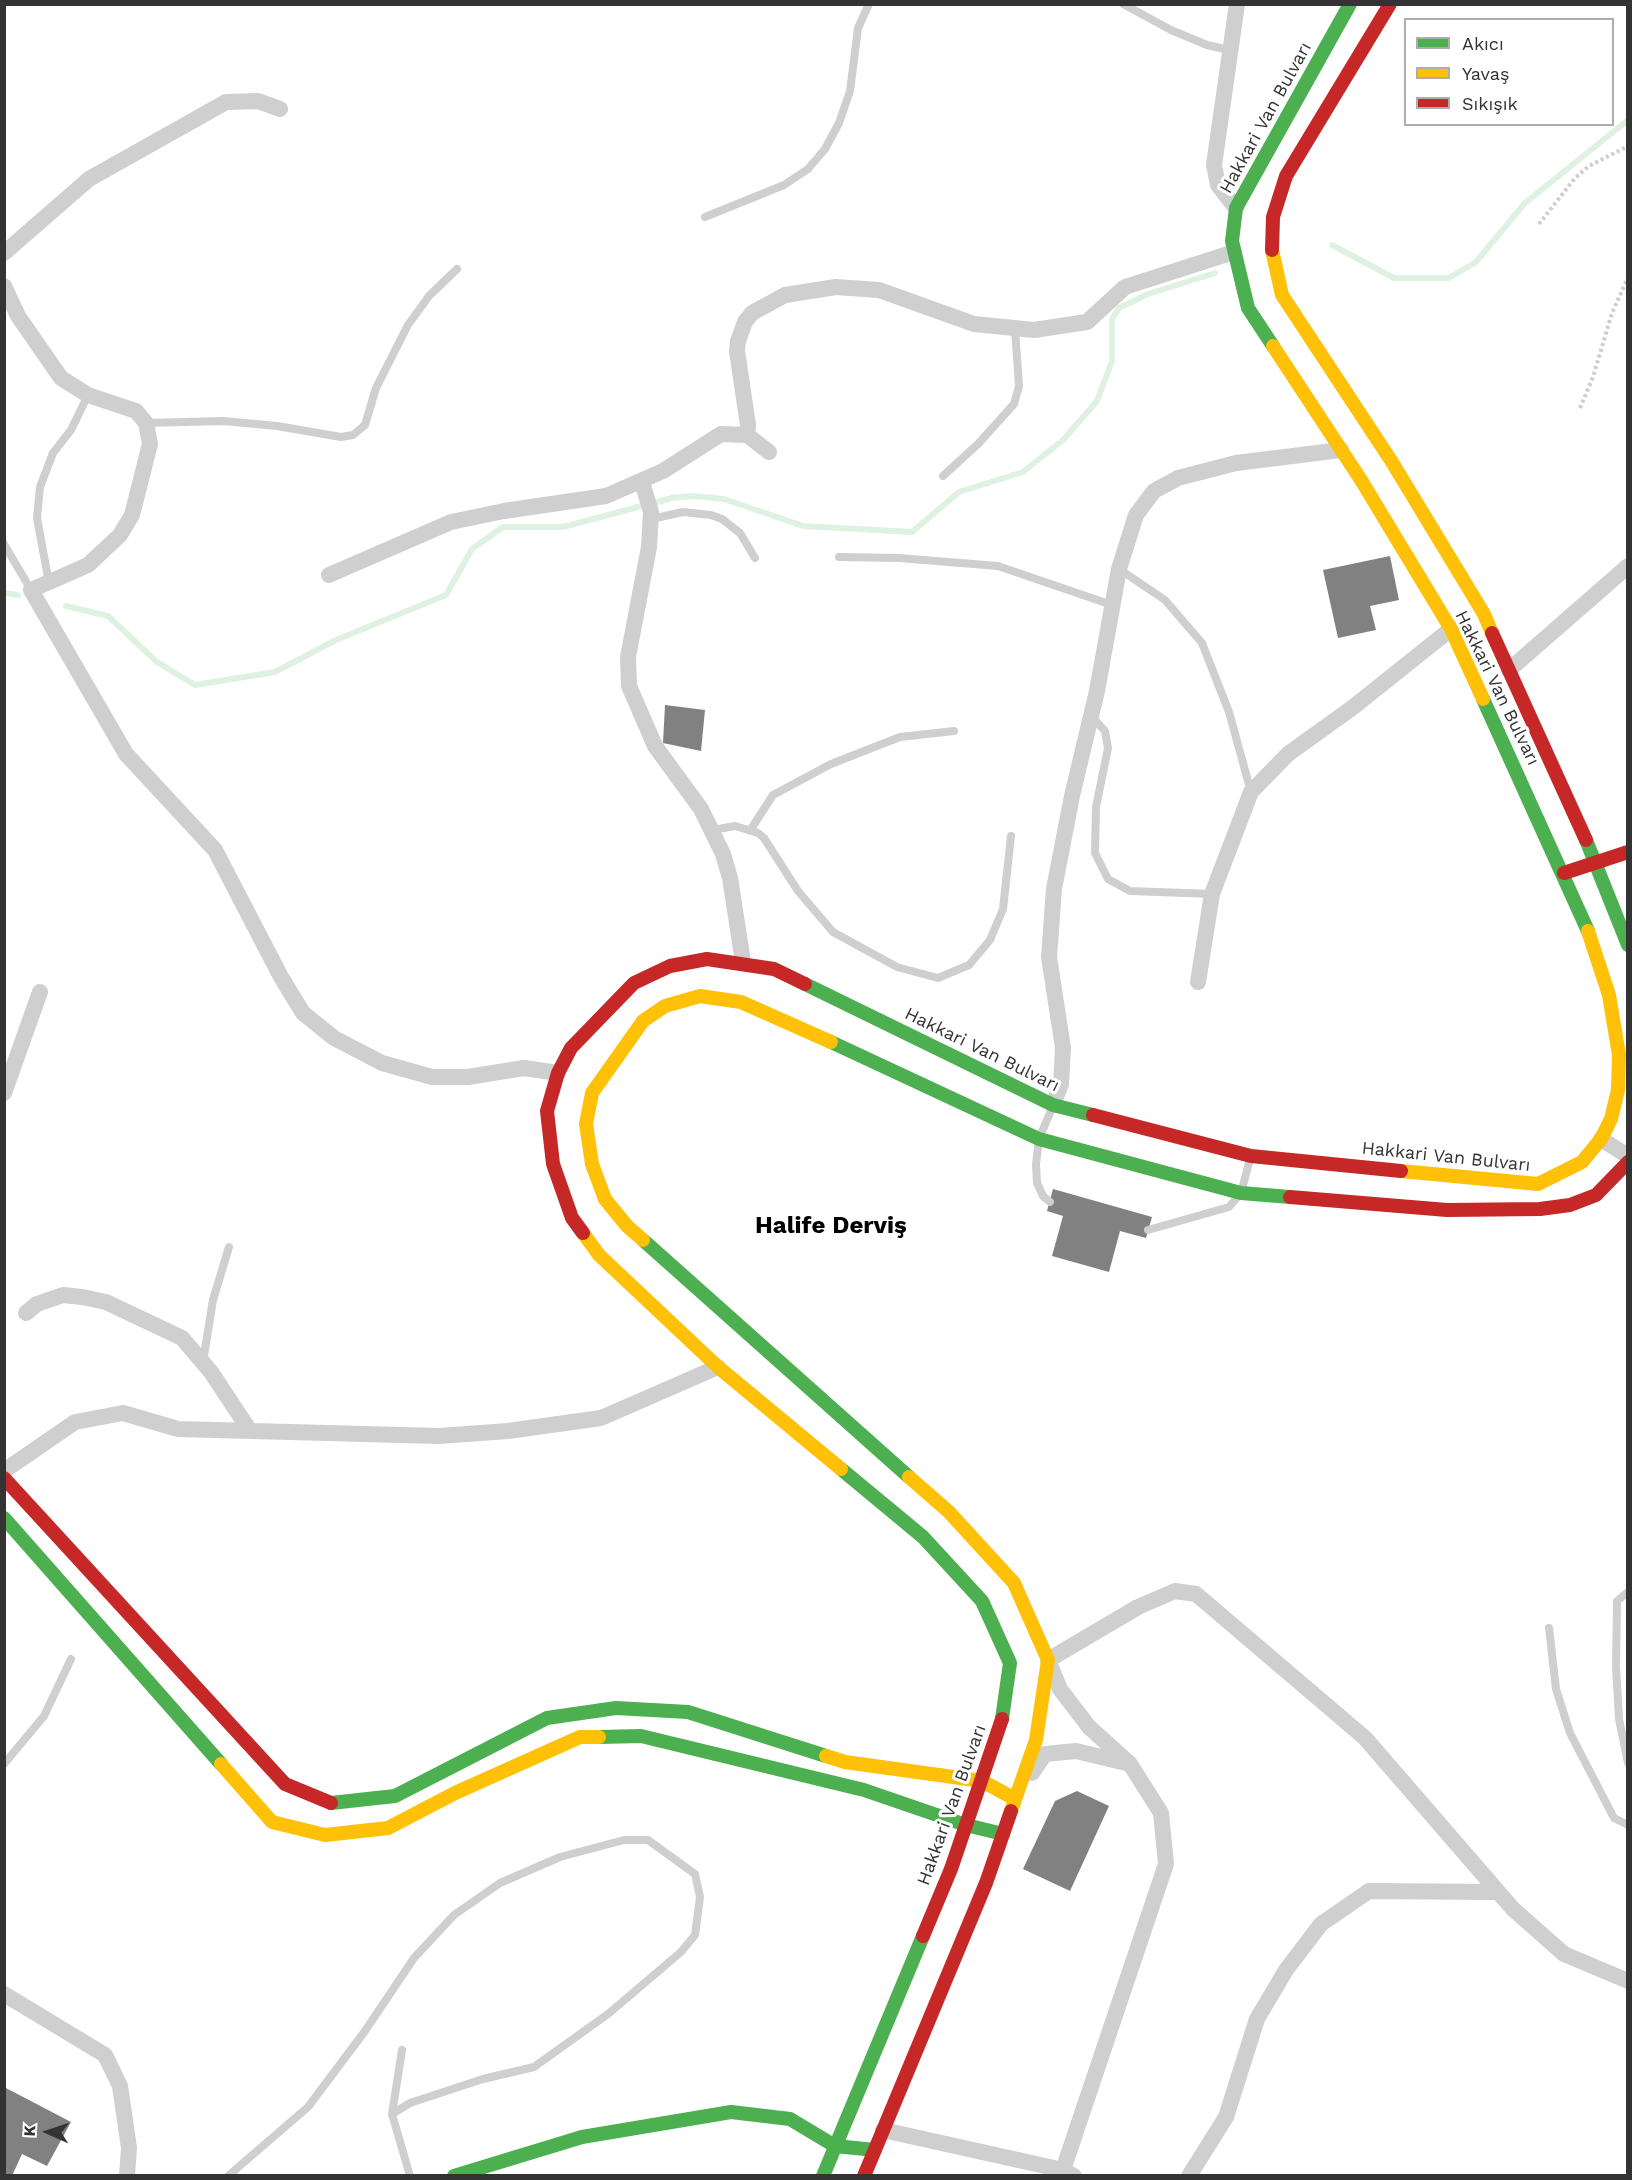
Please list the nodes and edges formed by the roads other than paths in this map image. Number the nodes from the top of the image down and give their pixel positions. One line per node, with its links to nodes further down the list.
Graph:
1 (869, 4): 10 (lane)
2 (1122, 4): 6 (lane)
3 (1237, 4): 6 (street)
4 (1350, 4): 8 (main road, Hakkari Van Bulvarı)
5 (1390, 4): 9 (main road, Hakkari Van Bulvarı)
6 (1230, 50): 8 (street)
7 (280, 109): 12 (street)
8 (1236, 208): 9 (main road); 11 (main road, Hakkari Van Bulvarı)
9 (1263, 215): 34 (main road, Hakkari Van Bulvarı)
10 (705, 217)
11 (1234, 252): 15 (street); 19 (main road, Hakkari Van Bulvarı)
12 (4, 253)
13 (458, 269): 17 (lane)
14 (4, 286): 16 (street)
15 (1014, 330): 18 (street); 21 (lane)
16 (88, 395): 17 (street); 30 (lane)
17 (146, 423): 30 (street)
18 (747, 435): 20 (street); 22 (street)
19 (1341, 450): 28 (street); 33 (main road, Hakkari Van Bulvarı)
20 (769, 452)
21 (943, 476)
22 (644, 487): 23 (street); 29 (street)
23 (651, 516): 26 (lane); 39 (street)
24 (4, 544): 31 (lane)
25 (838, 557): 32 (lane)
26 (754, 558)
27 (1628, 566): 34 (street)
28 (1119, 569): 32 (street); 37 (lane)
29 (328, 575)
30 (49, 583): 31 (street)
31 (32, 590): 49 (street)
32 (1112, 605): 35 (street)
33 (1451, 629): 37 (street); 43 (main road, Hakkari Van Bulvarı)
34 (1509, 670): 42 (main road, Hakkari Van Bulvarı)
35 (1091, 716): 44 (lane); 51 (street)
36 (954, 731): 38 (lane)
37 (1251, 792): 44 (street)
38 (750, 829): 39 (lane); 40 (lane)
39 (713, 830): 46 (street)
40 (1011, 836)
41 (1628, 852): 42 (main road)
42 (1595, 861): 43 (main road); 45 (main road, Hakkari Van Bulvarı)
43 (1564, 873): 53 (main road, Hakkari Van Bulvarı)
44 (1212, 894): 47 (street)
45 (1628, 945)
46 (743, 962): 49 (main road, Hakkari Van Bulvarı); 51 (main road, Hakkari Van Bulvarı)
47 (1198, 982)
48 (40, 992): 50 (street)
49 (558, 1073): 63 (main road, Hakkari Van Bulvarı)
50 (4, 1093)
51 (1053, 1105): 52 (lane); 54 (main road, Hakkari Van Bulvarı)
52 (1039, 1139): 57 (main road); 58 (lane); 71 (main road)
53 (1601, 1139): 54 (main road, Hakkari Van Bulvarı); 55 (street)
54 (1251, 1155): 57 (lane)
55 (1628, 1156)
56 (1628, 1162): 57 (main road)
57 (1241, 1193): 59 (lane)
58 (1050, 1202)
59 (1148, 1230)
60 (229, 1247): 62 (lane)
61 (26, 1313): 62 (street)
62 (203, 1362): 64 (street)
63 (718, 1367): 64 (street); 75 (main road, Hakkari Van Bulvarı)
64 (250, 1431): 65 (street)
65 (4, 1472)
66 (4, 1478): 75 (main road)
67 (4, 1518): 77 (main road)
68 (1628, 1592): 72 (lane)
69 (1549, 1628): 78 (lane)
70 (71, 1659): 73 (lane)
71 (1048, 1660): 74 (street); 76 (main road); 80 (street)
72 (1628, 1763)
73 (4, 1764)
74 (1130, 1764): 76 (street); 88 (street)
75 (982, 1781): 76 (main road); 77 (main road, Hakkari Van Bulvarı)
76 (1015, 1799): 79 (main road)
77 (966, 1825): 79 (main road); 86 (main road, Hakkari Van Bulvarı)
78 (1628, 1825)
79 (1003, 1834): 85 (main road)
80 (1497, 1892): 81 (street); 95 (street)
81 (1628, 1981)
82 (4, 1994): 89 (street)
83 (402, 2050): 84 (lane)
84 (392, 2114): 90 (lane); 91 (lane)
85 (883, 2130): 87 (main road); 88 (street)
86 (835, 2146): 87 (main road); 92 (main road); 93 (main road, Hakkari Van Bulvarı)
87 (875, 2150): 94 (main road)
88 (1069, 2173)
89 (127, 2175)
90 (228, 2175)
91 (410, 2175)
92 (454, 2175)
93 (823, 2175)
94 (864, 2175)
95 (1189, 2175)

